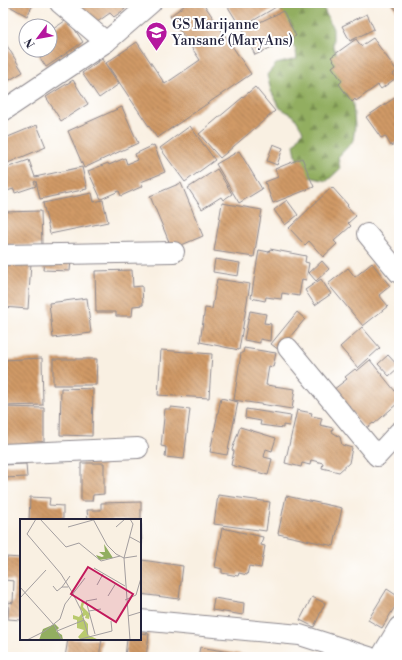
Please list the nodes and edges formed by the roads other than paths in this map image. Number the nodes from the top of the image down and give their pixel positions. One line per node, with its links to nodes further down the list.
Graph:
1 (60, 3): 3 (street)
2 (152, 3): 3 (street)
3 (106, 42): 4 (street)
4 (3, 111)
5 (367, 234): 8 (street)
6 (174, 252): 7 (street)
7 (3, 255)
8 (399, 273)
9 (288, 348): 10 (street)
10 (399, 432)
11 (138, 448): 12 (street)
12 (3, 454)
13 (141, 620): 15 (street)
14 (399, 627): 16 (street)
15 (369, 657)
16 (381, 657)

